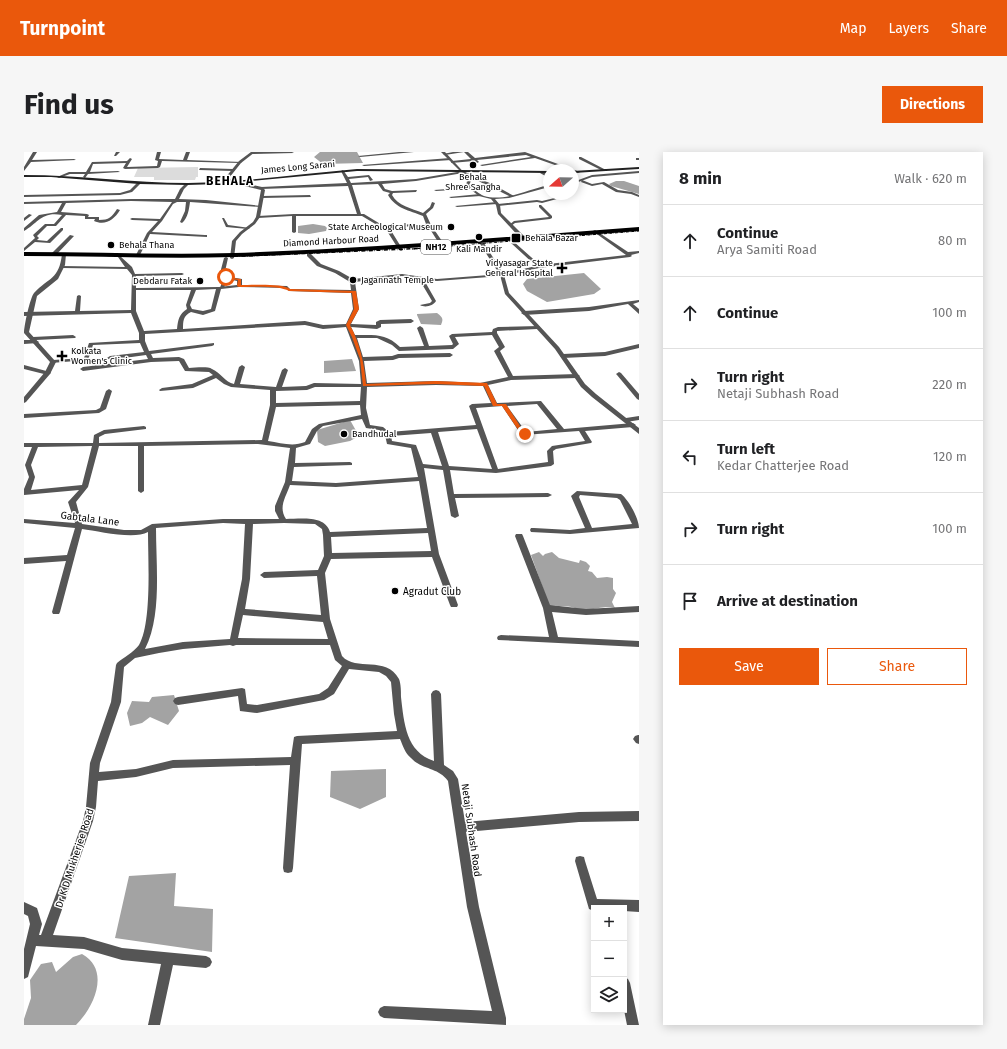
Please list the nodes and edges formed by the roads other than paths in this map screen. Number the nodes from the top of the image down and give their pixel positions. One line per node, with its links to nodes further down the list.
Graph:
1 (35, 152): 23 (street)
2 (159, 152): 22 (street)
3 (188, 152): 19 (street)
4 (252, 152): 8 (street); 24 (street)
5 (412, 152): 15 (street)
6 (462, 152): 9 (street)
7 (466, 152): 21 (street)
8 (292, 153)
9 (444, 153): 20 (street)
10 (524, 153): 13 (street); 21 (street)
11 (67, 155): 16 (street)
12 (415, 157): 15 (street)
13 (535, 157): 25 (street); 26 (street)
14 (580, 158): 35 (street)
15 (363, 159): 20 (street); 33 (street)
16 (65, 160): 17 (street); 23 (street)
17 (74, 160)
18 (173, 160): 19 (street); 22 (street); 27 (street)
19 (185, 160): 24 (street)
20 (451, 160): 21 (street); 38 (street)
21 (475, 160): 26 (street)
22 (160, 161): 42 (street)
23 (27, 162): 30 (street)
24 (240, 162): 32 (street)
25 (555, 164)
26 (482, 165): 34 (street)
27 (171, 166)
28 (639, 168): 35 (main road)
29 (200, 169): 31 (street)
30 (24, 170)
31 (211, 170): 32 (street); 43 (street)
32 (233, 170): 50 (street)
33 (372, 170): 36 (main road, James Long Sarani); 38 (main road, James Long Sarani)
34 (487, 170): 38 (main road, James Long Sarani); 39 (main road, James Long Sarani)
35 (604, 170): 40 (main road)
36 (343, 171): 47 (street); 50 (main road, James Long Sarani)
37 (118, 172): 42 (street)
38 (463, 172): 54 (street); 57 (street); 60 (street)
39 (541, 172)
40 (579, 172)
41 (639, 172): 49 (street)
42 (87, 173): 45 (street); 48 (street)
43 (208, 174)
44 (24, 176): 45 (main road, James Long Sarani)
45 (59, 177): 48 (main road, James Long Sarani)
46 (369, 177): 47 (street)
47 (347, 178): 56 (street)
48 (84, 179): 52 (main road, James Long Sarani)
49 (582, 181): 51 (street); 68 (street)
50 (233, 182): 53 (main road, James Long Sarani); 59 (street)
51 (579, 182)
52 (139, 183): 53 (main road, James Long Sarani); 65 (street)
53 (187, 184): 74 (street)
54 (379, 184): 56 (street); 63 (street)
55 (499, 184): 57 (street)
56 (350, 185): 59 (street); 91 (street)
57 (491, 186): 60 (street); 67 (street)
58 (543, 187): 67 (street)
59 (261, 188): 69 (street)
60 (471, 188): 61 (street); 64 (street)
61 (436, 190)
62 (416, 191): 63 (street)
63 (392, 192): 88 (street)
64 (480, 195): 70 (street); 71 (street)
65 (24, 196)
66 (310, 196): 69 (street)
67 (512, 196): 71 (street)
68 (639, 196)
69 (262, 197): 82 (street)
70 (451, 197)
71 (492, 198): 80 (street)
72 (550, 200): 80 (street)
73 (93, 201): 74 (street); 75 (street); 81 (street)
74 (176, 201): 76 (street); 97 (street)
75 (65, 202): 77 (street); 86 (street)
76 (188, 202): 82 (street); 98 (street)
77 (24, 203)
78 (433, 203): 88 (street)
79 (457, 204): 80 (street)
80 (498, 204): 100 (street)
81 (89, 206)
82 (260, 206): 93 (street)
83 (540, 206): 100 (street)
84 (86, 210): 92 (street)
85 (118, 210): 92 (street)
86 (58, 213): 87 (street); 104 (street)
87 (64, 214): 92 (street); 112 (street)
88 (424, 214): 99 (street)
89 (30, 215): 96 (street)
90 (294, 215): 91 (street); 93 (street); 106 (street)
91 (360, 215): 101 (street)
92 (79, 216)
93 (258, 217): 102 (street)
94 (132, 218): 97 (street)
95 (223, 219): 102 (street)
96 (24, 220)
97 (161, 220): 108 (street)
98 (182, 222)
99 (429, 225): 101 (street); 114 (street)
100 (511, 225): 111 (street)
101 (380, 226): 116 (street)
102 (248, 228): 126 (street)
103 (62, 229): 112 (street)
104 (24, 230)
105 (639, 230): 107 (highway, Diamond Harbour Road / NH12)
106 (294, 232)
107 (598, 233): 111 (highway, Diamond Harbour Road / NH12); 113 (highway, Diamond Harbour Road / NH12); 120 (street)
108 (149, 234): 110 (street); 123 (street)
109 (72, 236): 119 (street)
110 (205, 236)
111 (522, 238): 114 (highway, Diamond Harbour Road / NH12)
112 (33, 242): 117 (street)
113 (513, 242): 115 (highway, Diamond Harbour Road / NH12); 128 (street)
114 (442, 244): 116 (highway, Diamond Harbour Road / NH12)
115 (482, 244): 116 (highway, Diamond Harbour Road / NH12); 132 (street)
116 (400, 248): 124 (highway, Diamond Harbour Road / NH12); 126 (highway, Diamond Harbour Road / NH12)
117 (24, 250)
118 (639, 252): 120 (street)
119 (54, 254): 121 (highway, Diamond Harbour Road / NH12); 122 (highway, Diamond Harbour Road / NH12)
120 (627, 254): 128 (street)
121 (24, 255): 122 (highway, Diamond Harbour Road / NH12)
122 (63, 255): 123 (highway, Diamond Harbour Road / NH12); 125 (highway, Diamond Harbour Road / NH12); 127 (street)
123 (138, 255): 126 (highway, Diamond Harbour Road / NH12)
124 (309, 255): 126 (highway, Diamond Harbour Road / NH12); 135 (street)
125 (120, 257): 126 (highway, Diamond Harbour Road / NH12); 130 (street)
126 (230, 257): 133 (street)
127 (62, 267): 130 (street); 148 (street)
128 (539, 267): 132 (street)
129 (158, 269): 130 (street)
130 (132, 271): 131 (street); 139 (street)
131 (182, 274)
132 (502, 275): 134 (street); 150 (street)
133 (226, 277): 136 (street); 137 (street)
134 (421, 279): 135 (street); 144 (street)
135 (352, 281): 140 (street)
136 (239, 286): 137 (street); 140 (street)
137 (221, 287): 138 (street); 145 (street)
138 (194, 288): 139 (street); 145 (street)
139 (133, 289): 146 (street)
140 (354, 292): 153 (street)
141 (79, 296): 149 (street)
142 (639, 301): 143 (street)
143 (628, 302): 147 (street); 150 (street)
144 (422, 305)
145 (190, 310): 156 (street)
146 (133, 311): 149 (street); 158 (street)
147 (639, 312)
148 (32, 313): 149 (street); 151 (street); 157 (street)
149 (77, 313)
150 (524, 313): 154 (street)
151 (24, 314)
152 (411, 321): 153 (street)
153 (348, 325): 156 (street); 161 (street)
154 (537, 327): 159 (street); 170 (street)
155 (420, 328): 167 (street)
156 (180, 330): 158 (street)
157 (25, 332): 162 (street)
158 (142, 333): 163 (street)
159 (494, 333): 167 (street); 183 (street)
160 (73, 337): 162 (street)
161 (354, 337): 167 (street); 172 (street)
162 (35, 341): 164 (street); 174 (street)
163 (142, 341): 168 (street); 174 (street)
164 (24, 342)
165 (212, 344): 168 (street)
166 (639, 346): 170 (street)
167 (427, 348)
168 (149, 353): 171 (street); 173 (street)
169 (450, 355): 172 (street)
170 (563, 356): 182 (street)
171 (110, 358)
172 (362, 359): 186 (street)
173 (151, 360): 177 (street); 181 (street)
174 (53, 362): 179 (street)
175 (242, 367): 185 (street)
176 (24, 368): 179 (street)
177 (83, 369)
178 (284, 370): 187 (street)
179 (48, 372): 191 (street)
180 (619, 374): 190 (street)
181 (217, 375): 185 (street); 188 (street)
182 (577, 376): 183 (street); 199 (street)
183 (511, 378): 184 (street)
184 (485, 384): 186 (street); 194 (street)
185 (237, 385): 187 (street)
186 (364, 385): 187 (street); 192 (street)
187 (276, 388): 193 (street)
188 (162, 390)
189 (109, 391): 196 (street)
190 (639, 398)
191 (24, 401)
192 (363, 404): 193 (street); 197 (street)
193 (273, 405): 208 (street)
194 (495, 405): 195 (street); 201 (street)
195 (504, 405): 205 (street); 205 (street)
196 (24, 416)
197 (365, 416): 207 (street); 213 (street)
198 (639, 418): 199 (street)
199 (626, 420): 200 (street)
200 (633, 425): 203 (street); 206 (street)
201 (479, 427): 204 (street); 218 (street)
202 (144, 428): 209 (street)
203 (581, 429): 205 (street); 218 (street)
204 (434, 431): 207 (street); 217 (street)
205 (562, 431)
206 (639, 432)
207 (388, 434): 216 (street)
208 (265, 441): 212 (street); 213 (street)
209 (96, 444): 211 (street); 212 (street); 221 (street)
210 (24, 445): 211 (street)
211 (36, 445): 223 (street)
212 (141, 445): 222 (street)
213 (293, 448): 215 (street)
214 (350, 464): 215 (street)
215 (291, 465): 220 (street)
216 (420, 466): 217 (street); 219 (street)
217 (446, 468): 218 (street); 225 (street)
218 (496, 472)
219 (422, 479): 220 (street); 233 (street)
220 (288, 483): 228 (street)
221 (85, 487): 223 (street); 230 (street)
222 (141, 491)
223 (25, 493)
224 (548, 495): 225 (street)
225 (451, 496): 226 (street)
226 (455, 516)
227 (24, 521): 230 (street, Gabtala Lane)
228 (284, 521): 229 (street, Gabtala Lane); 236 (street)
229 (249, 522): 231 (street, Gabtala Lane); 253 (street)
230 (80, 526): 231 (street, Gabtala Lane); 240 (street)
231 (152, 526): 255 (street, Dr K D Mukherjee Road)
232 (637, 527): 235 (street); 235 (street)
233 (431, 530): 236 (street); 238 (street)
234 (534, 530): 235 (street)
235 (590, 531)
236 (327, 535): 239 (street)
237 (519, 536): 245 (street)
238 (435, 554): 239 (street); 244 (street)
239 (328, 556): 242 (street)
240 (70, 558): 241 (street); 247 (street)
241 (24, 561)
242 (321, 573): 243 (street); 249 (street)
243 (264, 575)
244 (454, 605)
245 (546, 608): 246 (street); 251 (street)
246 (639, 609)
247 (56, 612)
248 (245, 612): 249 (street)
249 (326, 619): 252 (street)
250 (501, 638): 251 (street)
251 (554, 639): 254 (street)
252 (334, 642): 253 (street); 256 (street)
253 (233, 643): 255 (street)
254 (639, 644)
255 (134, 656): 262 (street, Dr K D Mukherjee Road)
256 (347, 665): 258 (street); 259 (street, Netaji Subhash Road)
257 (436, 694): 261 (street)
258 (178, 701)
259 (403, 735): 260 (street); 261 (street, Netaji Subhash Road)
260 (295, 761): 262 (street); 266 (street)
261 (439, 766): 264 (street, Netaji Subhash Road)
262 (94, 777): 270 (street, Dr K D Mukherjee Road)
263 (639, 816): 264 (street)
264 (461, 826): 276 (street, Netaji Subhash Road)
265 (580, 861): 267 (street)
266 (288, 868)
267 (639, 906)
268 (24, 908): 269 (street)
269 (32, 940): 270 (street); 273 (street)
270 (45, 940): 271 (street)
271 (168, 958): 272 (street); 277 (street)
272 (206, 962)
273 (24, 973)
274 (627, 997): 278 (street)
275 (384, 1012): 276 (street)
276 (500, 1022)
277 (154, 1025)
278 (633, 1025)

